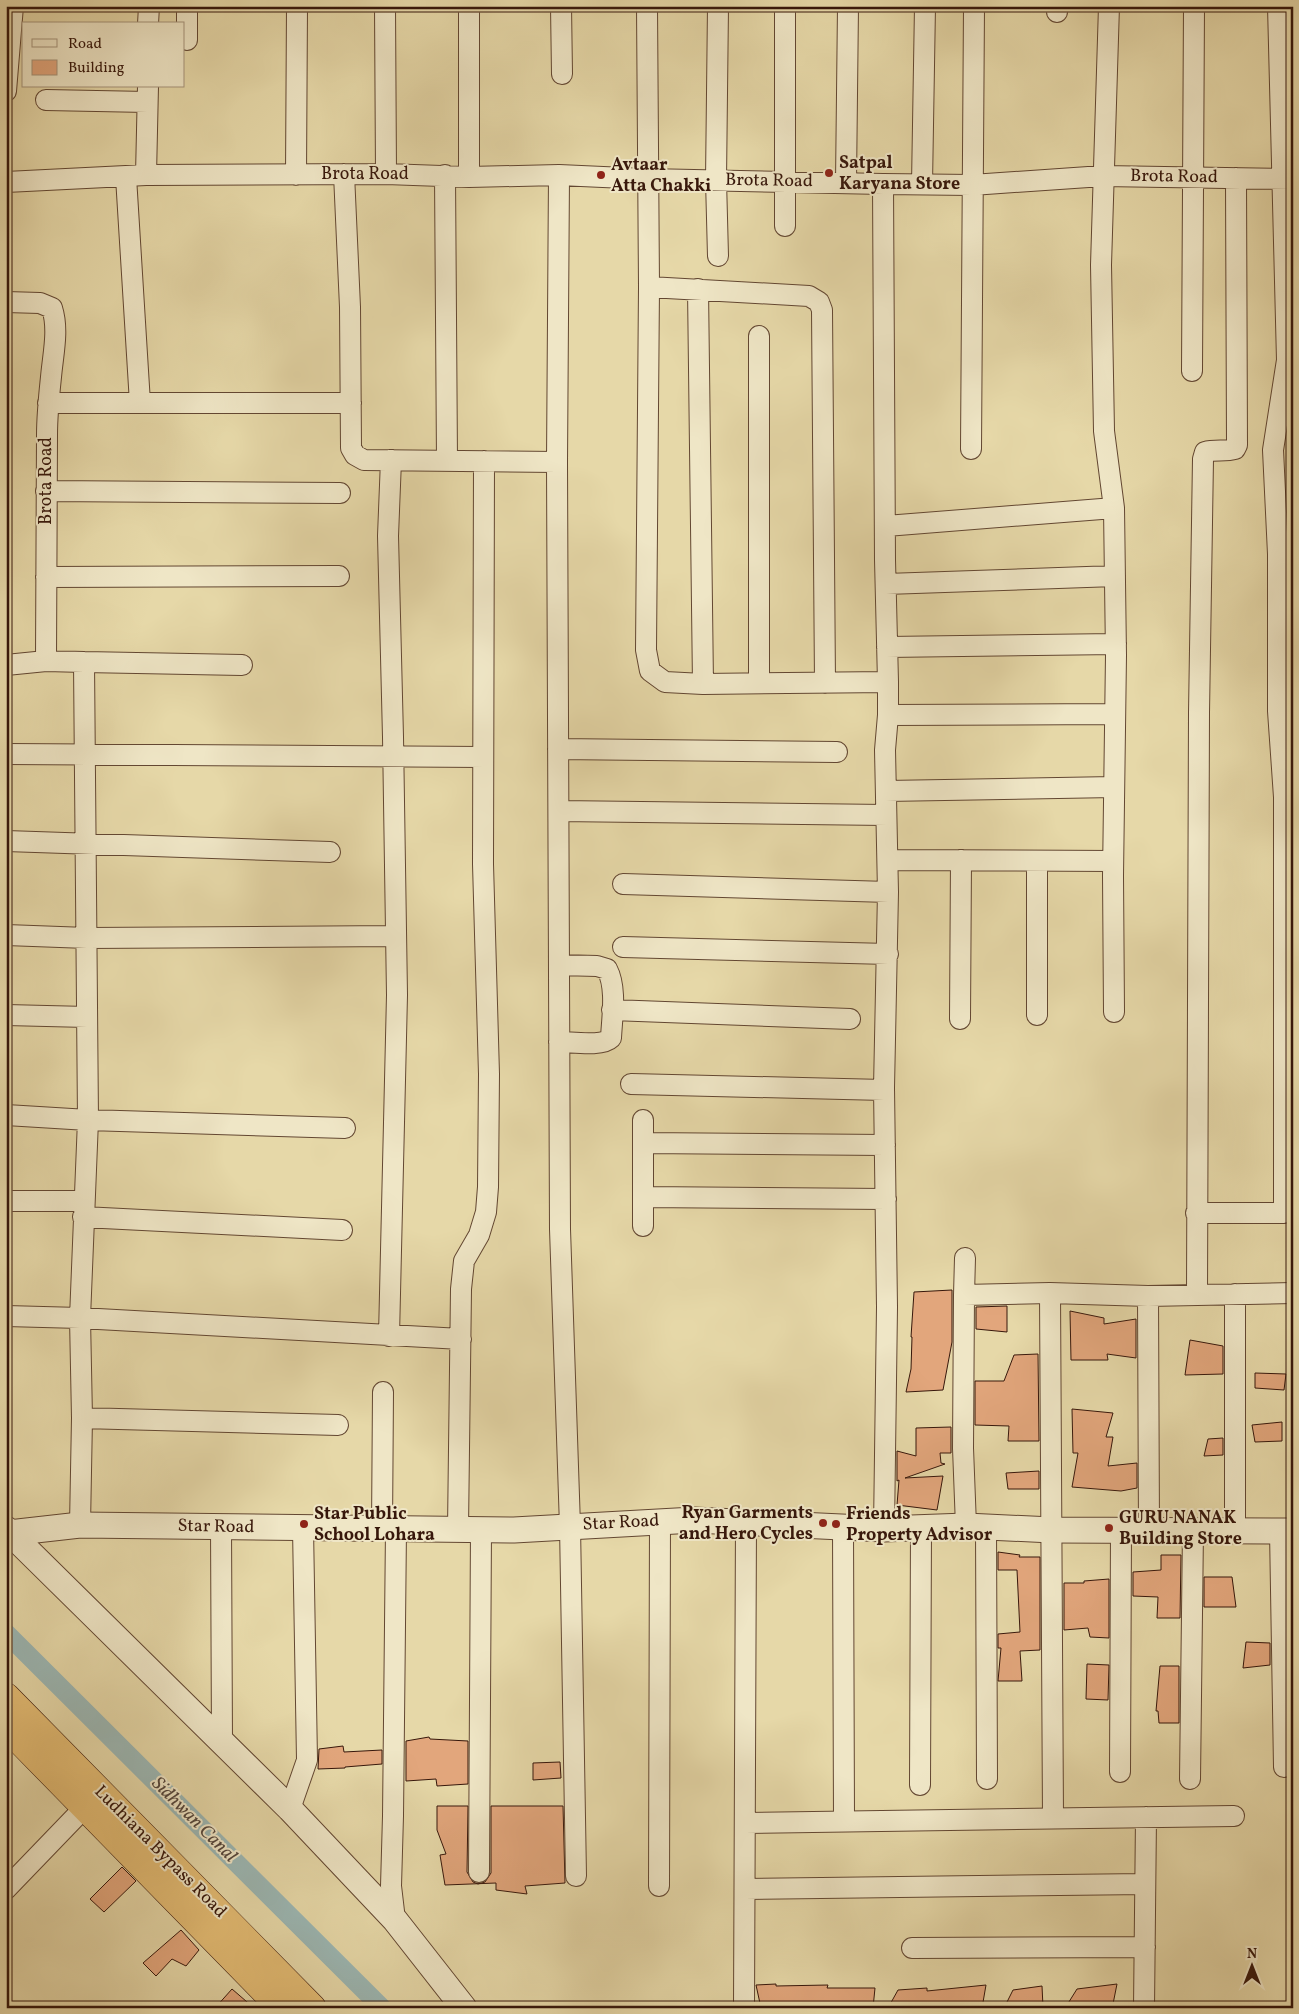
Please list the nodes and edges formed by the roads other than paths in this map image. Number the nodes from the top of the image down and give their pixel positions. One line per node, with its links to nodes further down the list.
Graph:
1 (13, 6): 20 (street)
2 (149, 6): 17 (street)
3 (187, 6): 18 (street)
4 (297, 6): 26 (street)
5 (385, 6): 24 (street)
6 (469, 6): 32 (street)
7 (561, 6): 19 (street)
8 (647, 6): 34 (street)
9 (718, 6): 36 (street)
10 (785, 6): 39 (street)
11 (848, 6): 38 (street)
12 (925, 6): 41 (street)
13 (974, 6): 42 (street)
14 (1109, 6): 29 (street)
15 (1194, 6): 30 (street)
16 (1278, 6): 35 (street)
17 (148, 22)
18 (187, 40)
19 (562, 74)
20 (6, 91)
21 (148, 94): 22 (street); 25 (street)
22 (46, 100)
23 (344, 174): 24 (street, Brota Road); 26 (street, Brota Road); 52 (street)
24 (386, 174): 27 (street, Brota Road)
25 (146, 175): 26 (street, Brota Road); 31 (street, Brota Road)
26 (296, 175)
27 (445, 175): 32 (street, Brota Road); 55 (street)
28 (559, 175): 32 (street, Brota Road); 34 (street, Brota Road); 57 (street)
29 (1102, 176): 30 (street, Brota Road); 42 (street, Brota Road); 60 (street)
30 (1192, 176): 33 (street, Brota Road); 49 (street)
31 (126, 177): 37 (street, Brota Road); 51 (street)
32 (469, 177)
33 (1236, 178): 35 (street, Brota Road); 129 (street)
34 (647, 179): 36 (street, Brota Road); 45 (street)
35 (1288, 179): 66 (street)
36 (716, 180): 39 (street, Brota Road); 44 (street)
37 (6, 182)
38 (846, 182): 39 (street, Brota Road); 40 (street, Brota Road)
39 (784, 183): 43 (street)
40 (883, 184): 41 (street, Brota Road); 61 (street)
41 (922, 184): 42 (street, Brota Road)
42 (972, 185): 53 (street)
43 (785, 226)
44 (718, 256)
45 (649, 286): 46 (street); 75 (street)
46 (698, 290): 74 (street); 75 (street)
47 (6, 302): 50 (street, Brota Road)
48 (759, 336): 76 (street)
49 (1192, 371)
50 (48, 403): 51 (street); 58 (street, Brota Road)
51 (140, 403): 52 (street)
52 (350, 403): 54 (street)
53 (971, 449)
54 (391, 460): 55 (street); 84 (street)
55 (447, 460): 56 (street)
56 (484, 461): 57 (street); 85 (street)
57 (557, 462): 80 (street)
58 (46, 491): 59 (street); 64 (street, Brota Road)
59 (340, 493)
60 (1114, 508): 61 (street); 63 (street)
61 (886, 526): 65 (street)
62 (339, 576): 64 (street)
63 (1115, 576): 65 (street); 67 (street)
64 (46, 577): 69 (street, Brota Road)
65 (886, 584): 68 (street)
66 (1286, 625): 77 (street)
67 (1116, 644): 68 (street); 78 (street)
68 (887, 647): 73 (street)
69 (46, 661): 70 (street); 71 (street)
70 (84, 662): 72 (street); 83 (street)
71 (6, 665)
72 (242, 665)
73 (888, 682): 74 (street); 79 (street)
74 (825, 683): 76 (street)
75 (703, 684): 76 (street)
76 (759, 684)
77 (1286, 711): 88 (street)
78 (1116, 714): 79 (street); 86 (street)
79 (888, 715): 87 (street)
80 (558, 749): 81 (street); 89 (street)
81 (837, 752)
82 (6, 754): 83 (street)
83 (85, 755): 84 (street); 92 (street)
84 (393, 756): 85 (street); 102 (street)
85 (483, 757): 143 (street)
86 (1114, 787): 87 (street); 97 (street)
87 (886, 791): 90 (street)
88 (1288, 797): 100 (street)
89 (559, 811): 90 (street); 106 (street)
90 (886, 814): 94 (street)
91 (6, 841): 92 (street)
92 (86, 844): 93 (street); 103 (street)
93 (330, 852)
94 (888, 860): 95 (street); 99 (street)
95 (961, 860): 96 (street); 114 (street)
96 (1036, 861): 97 (street); 111 (street)
97 (1113, 861): 109 (street)
98 (623, 884): 99 (street)
99 (888, 892): 105 (street)
100 (1288, 920): 107 (street)
101 (6, 935): 103 (street)
102 (396, 936): 103 (street); 142 (street)
103 (87, 938): 112 (street)
104 (622, 947): 105 (street)
105 (888, 954): 118 (street)
106 (559, 965): 108 (street); 115 (street)
107 (1288, 984): 116 (street)
108 (612, 1010): 113 (street); 115 (street)
109 (1114, 1012)
110 (6, 1015): 112 (street)
111 (1036, 1015)
112 (87, 1017): 120 (street)
113 (850, 1019)
114 (960, 1019)
115 (559, 1042): 150 (street)
116 (1288, 1059): 130 (street)
117 (631, 1084): 118 (street)
118 (884, 1090): 124 (street)
119 (6, 1115): 120 (street)
120 (88, 1120): 122 (street); 128 (street)
121 (643, 1120): 123 (street)
122 (346, 1128)
123 (643, 1143): 124 (street); 125 (street)
124 (885, 1145): 126 (street)
125 (643, 1197): 126 (street); 131 (street)
126 (886, 1199): 158 (street)
127 (6, 1201): 128 (street)
128 (84, 1209): 132 (street); 141 (street)
129 (1196, 1213): 130 (street); 138 (street)
130 (1289, 1213)
131 (643, 1226)
132 (342, 1230)
133 (965, 1258): 137 (street)
134 (1050, 1293): 137 (street); 139 (street); 159 (street)
135 (1293, 1293): 136 (street)
136 (1235, 1294): 138 (street); 163 (street)
137 (964, 1295): 153 (street)
138 (1197, 1295): 139 (street)
139 (1148, 1296): 161 (street)
140 (6, 1316): 141 (street)
141 (80, 1318): 142 (street); 145 (street)
142 (389, 1336): 143 (street)
143 (461, 1339): 157 (street)
144 (383, 1392): 156 (street)
145 (82, 1418): 146 (street); 149 (street)
146 (338, 1425)
147 (660, 1521): 148 (street, Star Road); 150 (street, Star Road); 184 (street)
148 (746, 1522): 152 (street, Star Road); 180 (street)
149 (80, 1525): 151 (street, Star Road); 164 (street, Star Road)
150 (570, 1526): 157 (street, Star Road); 182 (street)
151 (221, 1527): 154 (street, Star Road); 168 (street)
152 (842, 1527): 158 (street, Star Road); 179 (street)
153 (976, 1527): 155 (street, Star Road); 159 (street, Star Road); 171 (street)
154 (303, 1528): 156 (street, Star Road); 175 (street)
155 (921, 1528): 158 (street, Star Road); 173 (street)
156 (389, 1529): 157 (street, Star Road); 187 (street)
157 (469, 1529): 181 (street)
158 (884, 1529)
159 (1052, 1530): 160 (street, Star Road); 178 (street)
160 (1121, 1530): 161 (street, Star Road); 170 (street)
161 (1149, 1530): 162 (street, Star Road)
162 (1193, 1530): 163 (street, Star Road); 172 (street)
163 (1235, 1530): 165 (street, Star Road)
164 (8, 1531): 168 (street)
165 (1286, 1531): 169 (street)
166 (6, 1697): 191 (highway, Ludhiana Bypass Road)
167 (6, 1726): 174 (highway, Ludhiana Bypass Road)
168 (222, 1742): 175 (street)
169 (1284, 1767)
170 (1120, 1772)
171 (987, 1779)
172 (1190, 1779)
173 (920, 1785)
174 (86, 1806): 185 (street); 190 (highway, Ludhiana Bypass Road)
175 (290, 1809): 187 (street)
176 (1146, 1816): 177 (street); 178 (street); 183 (street)
177 (1234, 1816)
178 (1053, 1817): 179 (street)
179 (844, 1820): 180 (street)
180 (745, 1823): 186 (street)
181 (479, 1872)
182 (576, 1876)
183 (1145, 1884): 186 (street); 188 (street)
184 (659, 1886)
185 (6, 1889)
186 (745, 1889): 193 (street)
187 (395, 1920): 192 (street)
188 (1144, 1947): 189 (street); 194 (street)
189 (912, 1948)
190 (282, 2008)
191 (312, 2008)
192 (464, 2008)
193 (744, 2008)
194 (1144, 2008)

